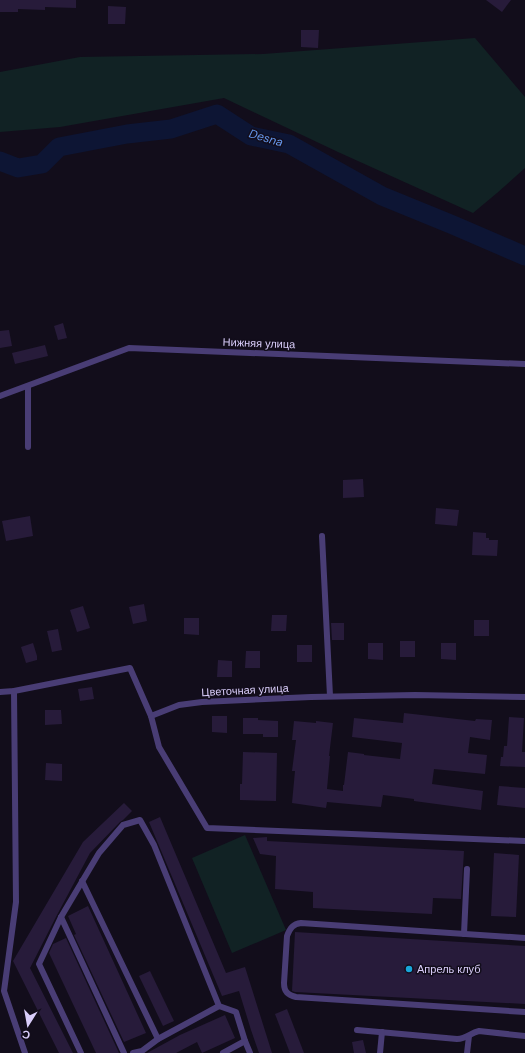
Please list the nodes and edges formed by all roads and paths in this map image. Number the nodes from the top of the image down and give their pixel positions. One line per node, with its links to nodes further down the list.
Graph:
1 (525, 364): 2 (lane, Нижняя улица)
2 (28, 386): 3 (lane, Нижняя улица); 4 (lane)
3 (0, 396)
4 (28, 447)
5 (322, 536): 8 (lane)
6 (14, 691): 7 (lane); 10 (lane); 26 (lane)
7 (0, 692)
8 (330, 696): 9 (lane, Цветочная улица); 10 (lane, Цветочная улица)
9 (525, 697)
10 (151, 716): 11 (lane)
11 (525, 841)
12 (467, 869): 15 (lane)
13 (82, 881): 14 (lane); 17 (lane); 23 (lane)
14 (61, 917): 27 (lane); 28 (lane)
15 (464, 934): 16 (lane); 18 (lane)
16 (525, 938)
17 (219, 1006): 23 (lane); 24 (lane)
18 (525, 1012)
19 (357, 1030): 20 (lane)
20 (382, 1032): 21 (lane); 32 (lane)
21 (469, 1036): 22 (lane); 33 (lane)
22 (525, 1036)
23 (158, 1039): 25 (lane)
24 (245, 1041): 30 (lane); 31 (lane)
25 (143, 1052): 29 (lane)
26 (26, 1053)
27 (81, 1053)
28 (124, 1053)
29 (133, 1053)
30 (223, 1053)
31 (250, 1053)
32 (380, 1053)
33 (467, 1053)

